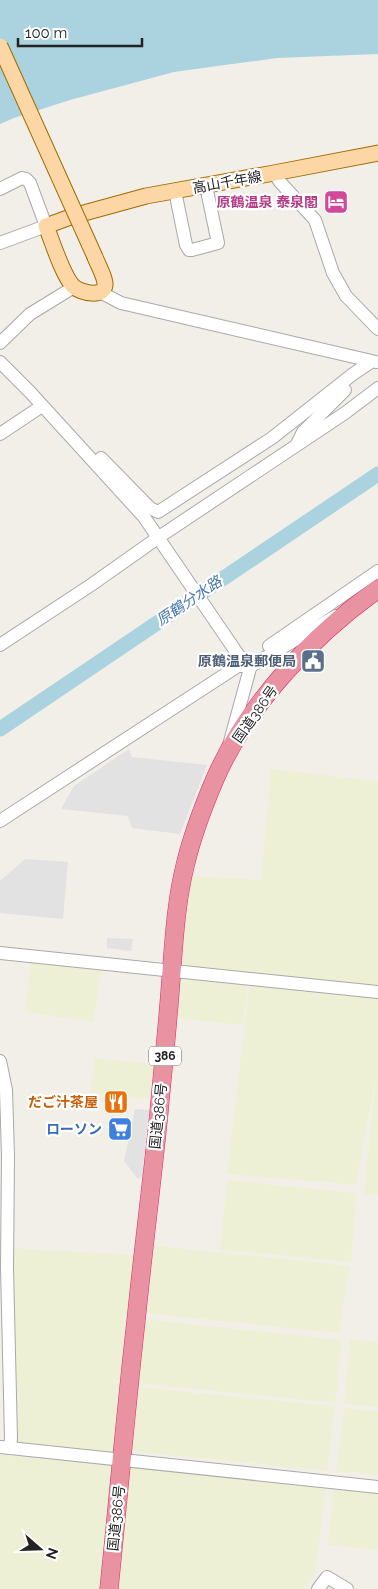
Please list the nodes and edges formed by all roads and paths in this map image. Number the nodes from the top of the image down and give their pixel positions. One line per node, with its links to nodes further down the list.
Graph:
1 (0, 46): 10 (main road, bridge)
2 (378, 153): 3 (main road, 高山千年線)
3 (274, 173): 4 (main road, 高山千年線); 11 (street)
4 (206, 186): 6 (main road, 高山千年線); 6 (street)
5 (0, 189): 7 (street)
6 (175, 191): 7 (main road, 高山千年線)
7 (46, 226): 8 (street); 9 (main road)
8 (0, 243)
9 (74, 286): 10 (main road); 12 (street)
10 (100, 292): 13 (street)
11 (378, 329)
12 (0, 343)
13 (345, 355): 15 (street); 16 (street)
14 (0, 362): 18 (street)
15 (374, 362): 16 (street)
16 (353, 374): 20 (street); 21 (street)
17 (378, 388): 21 (street)
18 (42, 406): 19 (street); 20 (street)
19 (0, 434)
20 (78, 445): 22 (street)
21 (296, 446): 22 (street)
22 (161, 540): 26 (street); 27 (street)
23 (378, 571): 27 (street)
24 (378, 589): 25 (highway, 国道386号 / 386)
25 (355, 605): 27 (street); 28 (highway, 国道386号 / 386)
26 (0, 645)
27 (251, 666): 28 (street); 29 (street)
28 (226, 756): 31 (highway, 国道386号 / 386)
29 (0, 821)
30 (0, 953): 31 (street)
31 (172, 970): 32 (street); 36 (highway, 国道386号 / 386)
32 (378, 992)
33 (0, 1061): 34 (street)
34 (4, 1170): 35 (street)
35 (5, 1448): 36 (street)
36 (122, 1461): 37 (street); 38 (highway, 国道386号 / 386)
37 (378, 1487)
38 (109, 1589)
39 (318, 1589): 40 (street)
40 (347, 1589)

